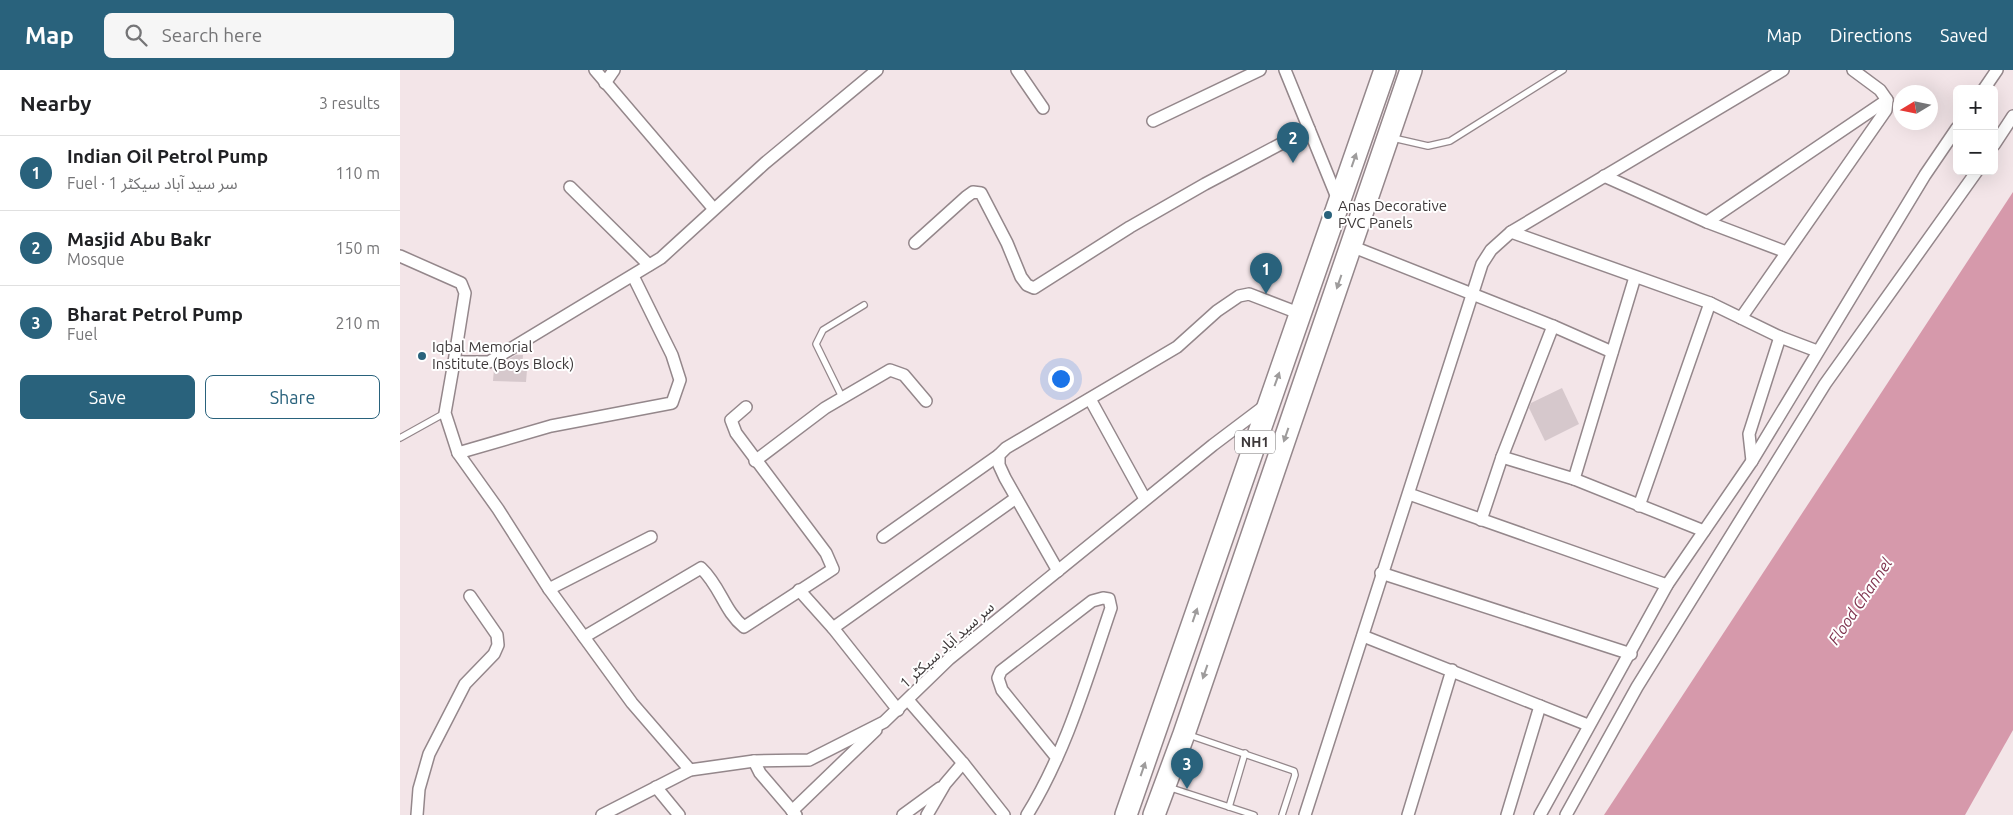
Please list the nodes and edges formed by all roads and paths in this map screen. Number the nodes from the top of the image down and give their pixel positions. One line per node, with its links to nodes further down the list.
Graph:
1 (595, 70): 13 (street)
2 (614, 70): 13 (street)
3 (877, 70): 27 (street)
4 (1017, 70): 16 (street)
5 (1260, 70): 18 (street)
6 (1285, 70): 19 (street)
7 (1385, 70): 26 (highway, NH1, one-way to 7)
8 (1411, 70): 21 (highway, NH1)
9 (1563, 70): 21 (lane)
10 (1783, 70): 24 (street)
11 (1853, 70): 15 (street)
12 (1997, 70): 14 (street)
13 (605, 83): 27 (street)
14 (1987, 85)
15 (1887, 100): 28 (street); 32 (street)
16 (1043, 108)
17 (2013, 116): 22 (street)
18 (1153, 121)
19 (1309, 128): 26 (street); 30 (street)
20 (1956, 130): 45 (street)
21 (1388, 137): 31 (highway, NH1)
22 (1998, 139)
23 (1974, 175): 110 (street)
24 (1604, 176): 28 (street); 29 (street)
25 (570, 187): 34 (street)
26 (1339, 203): 40 (highway, NH1)
27 (714, 208): 34 (street)
28 (1707, 222): 32 (street)
29 (1511, 232): 36 (street); 37 (street)
30 (915, 243)
31 (1352, 246): 37 (street); 84 (highway, NH1, one-way to 84)
32 (1786, 252): 41 (street)
33 (400, 256): 46 (street)
34 (650, 265): 35 (street)
35 (633, 276): 46 (street); 54 (street)
36 (1635, 277): 38 (street); 44 (street)
37 (1472, 293): 42 (street); 60 (street)
38 (1710, 303): 41 (street); 63 (street)
39 (864, 304): 47 (lane)
40 (1301, 314): 48 (street); 50 (highway, NH1, one-way to 40)
41 (1741, 318): 43 (street)
42 (1553, 326): 44 (street); 56 (street)
43 (1780, 337): 45 (street); 58 (street)
44 (1612, 352): 59 (street)
45 (1817, 352): 58 (street)
46 (454, 362): 52 (street)
47 (842, 397): 49 (street); 57 (street)
48 (1090, 398): 55 (street); 62 (street)
49 (926, 401)
50 (1268, 404): 62 (street, سر سید آباد سیکٹر 1); 102 (highway, NH1, one-way to 50)
51 (746, 407): 57 (street)
52 (445, 413): 53 (lane); 54 (street)
53 (400, 438)
54 (458, 453): 71 (street)
55 (999, 455): 61 (street); 67 (street)
56 (1502, 457): 59 (street); 64 (street)
57 (755, 461): 72 (street)
58 (1752, 461): 65 (street)
59 (1574, 479): 63 (street)
60 (1409, 494): 64 (street); 69 (street)
61 (1016, 498): 68 (street); 74 (street)
62 (1146, 500): 68 (street, سر سید آباد سیکٹر 1)
63 (1640, 506): 65 (street)
64 (1481, 520): 70 (street)
65 (1704, 532): 70 (street)
66 (651, 536): 71 (street)
67 (884, 537)
68 (1058, 571): 79 (street, سر سید آباد سیکٹر 1)
69 (1381, 573): 75 (street); 77 (street)
70 (1667, 585): 77 (street)
71 (549, 589): 76 (street)
72 (799, 590): 74 (street); 76 (street)
73 (470, 596): 95 (street)
74 (833, 628): 81 (street)
75 (1363, 636): 78 (street); 106 (street)
76 (584, 637): 89 (street)
77 (1631, 654): 83 (street)
78 (1452, 670): 80 (street); 107 (street)
79 (908, 700): 81 (street, سر سید آباد سیکٹر 1); 88 (street)
80 (1540, 706): 83 (street); 108 (street)
81 (898, 710): 82 (street, سر سید آباد سیکٹر 1)
82 (884, 722): 87 (street, سر سید آباد سیکٹر 1); 94 (street)
83 (1588, 725): 109 (street)
84 (1184, 734): 85 (lane); 92 (highway, NH1)
85 (1245, 753): 93 (lane); 105 (lane)
86 (1056, 758): 86 (street); 101 (street)
87 (754, 761): 89 (street, سر سید آباد سیکٹر 1); 94 (street)
88 (963, 763): 90 (street); 100 (street)
89 (690, 770): 91 (street, سر سید آباد سیکٹر 1)
90 (945, 784): 98 (street); 99 (street)
91 (656, 786): 96 (street, سر سید آباد سیکٹر 1); 97 (street)
92 (1165, 786): 93 (lane); 103 (highway, NH1)
93 (1229, 807): 104 (lane)
94 (794, 813)
95 (417, 815)
96 (602, 815)
97 (680, 815)
98 (903, 815)
99 (926, 815)
100 (1004, 815)
101 (1027, 815)
102 (1126, 815)
103 (1154, 815)
104 (1254, 815)
105 (1282, 815)
106 (1305, 815)
107 (1408, 815)
108 (1507, 815)
109 (1540, 815)
110 (1566, 815)

